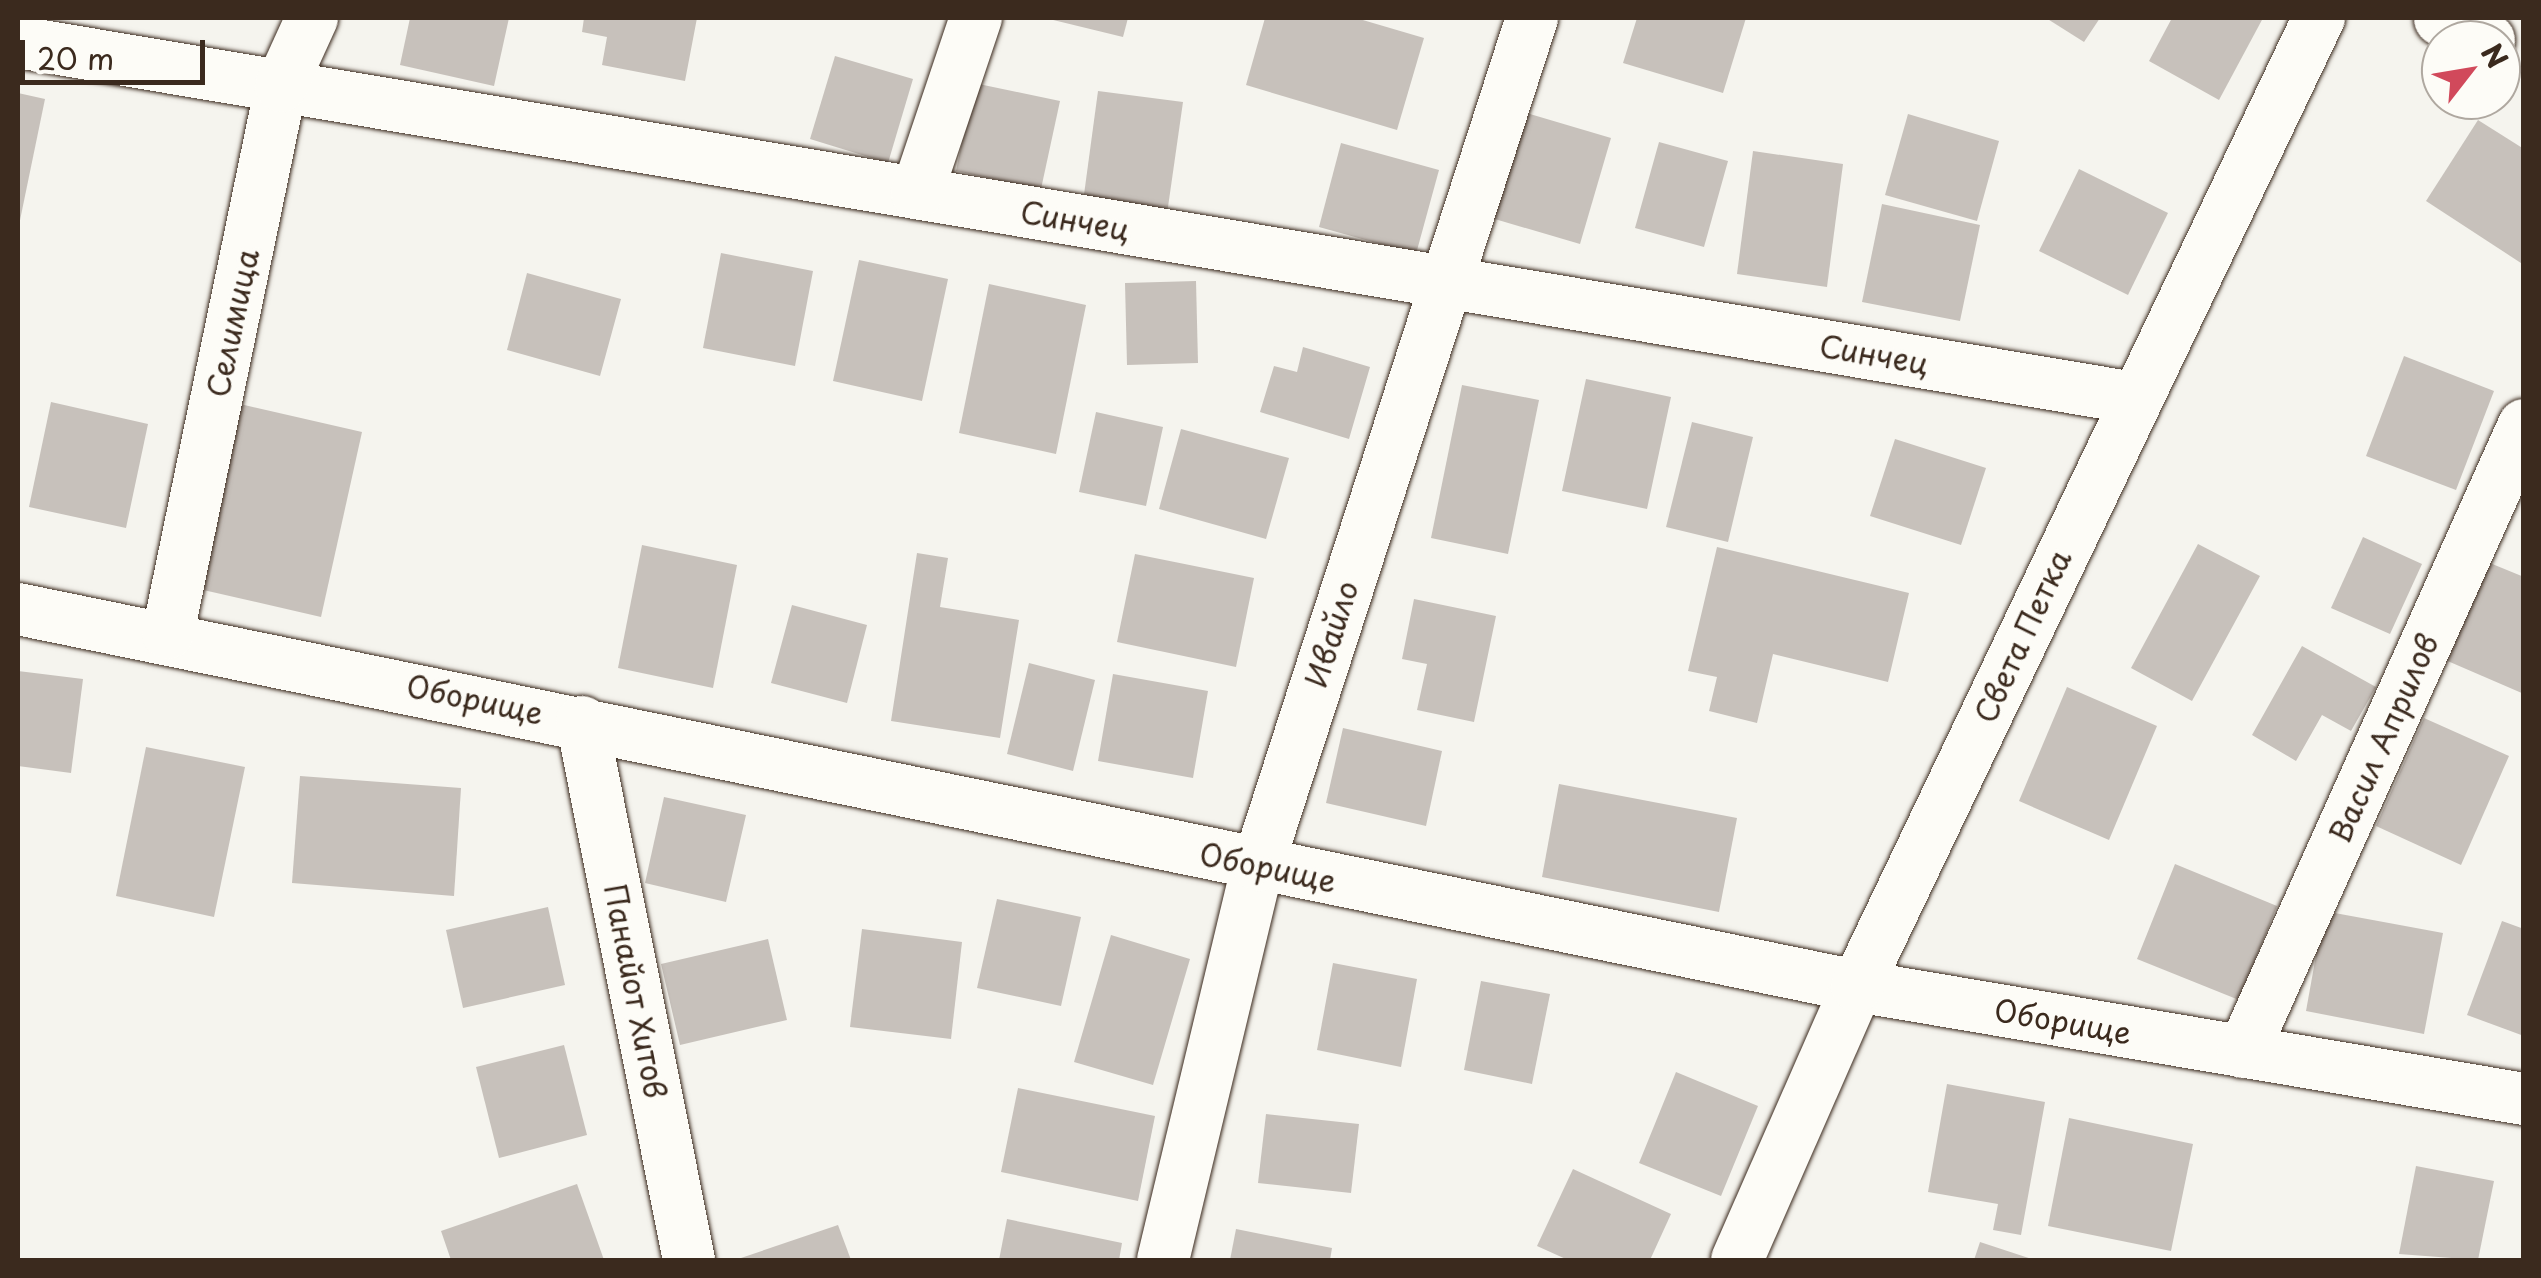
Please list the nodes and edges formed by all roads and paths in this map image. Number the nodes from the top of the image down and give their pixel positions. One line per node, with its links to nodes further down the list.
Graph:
1 (312, 18): 6 (street, Селимица)
2 (976, 18): 7 (street)
3 (1532, 18): 8 (street, Ивайло)
4 (2319, 18): 9 (street, Света Петка)
5 (18, 42): 6 (street, Синчец)
6 (281, 86): 7 (street, Синчец); 12 (street, Селимица)
7 (918, 193): 8 (street, Синчец)
8 (1444, 282): 9 (street, Синчец); 14 (street, Ивайло)
9 (2133, 398): 15 (street, Света Петка)
10 (2524, 425): 16 (street, Васил Априлов)
11 (18, 609): 12 (street, Оборище)
12 (168, 633): 13 (street, Оборище)
13 (582, 722): 14 (street, Оборище); 18 (street, Панайот Хитов)
14 (1258, 865): 15 (street, Оборище); 19 (street, Ивайло)
15 (1857, 986): 16 (street, Оборище); 20 (street, Света Петка)
16 (2243, 1052): 17 (street, Оборище)
17 (2524, 1099)
18 (689, 1260)
19 (1163, 1260)
20 (1738, 1260)

